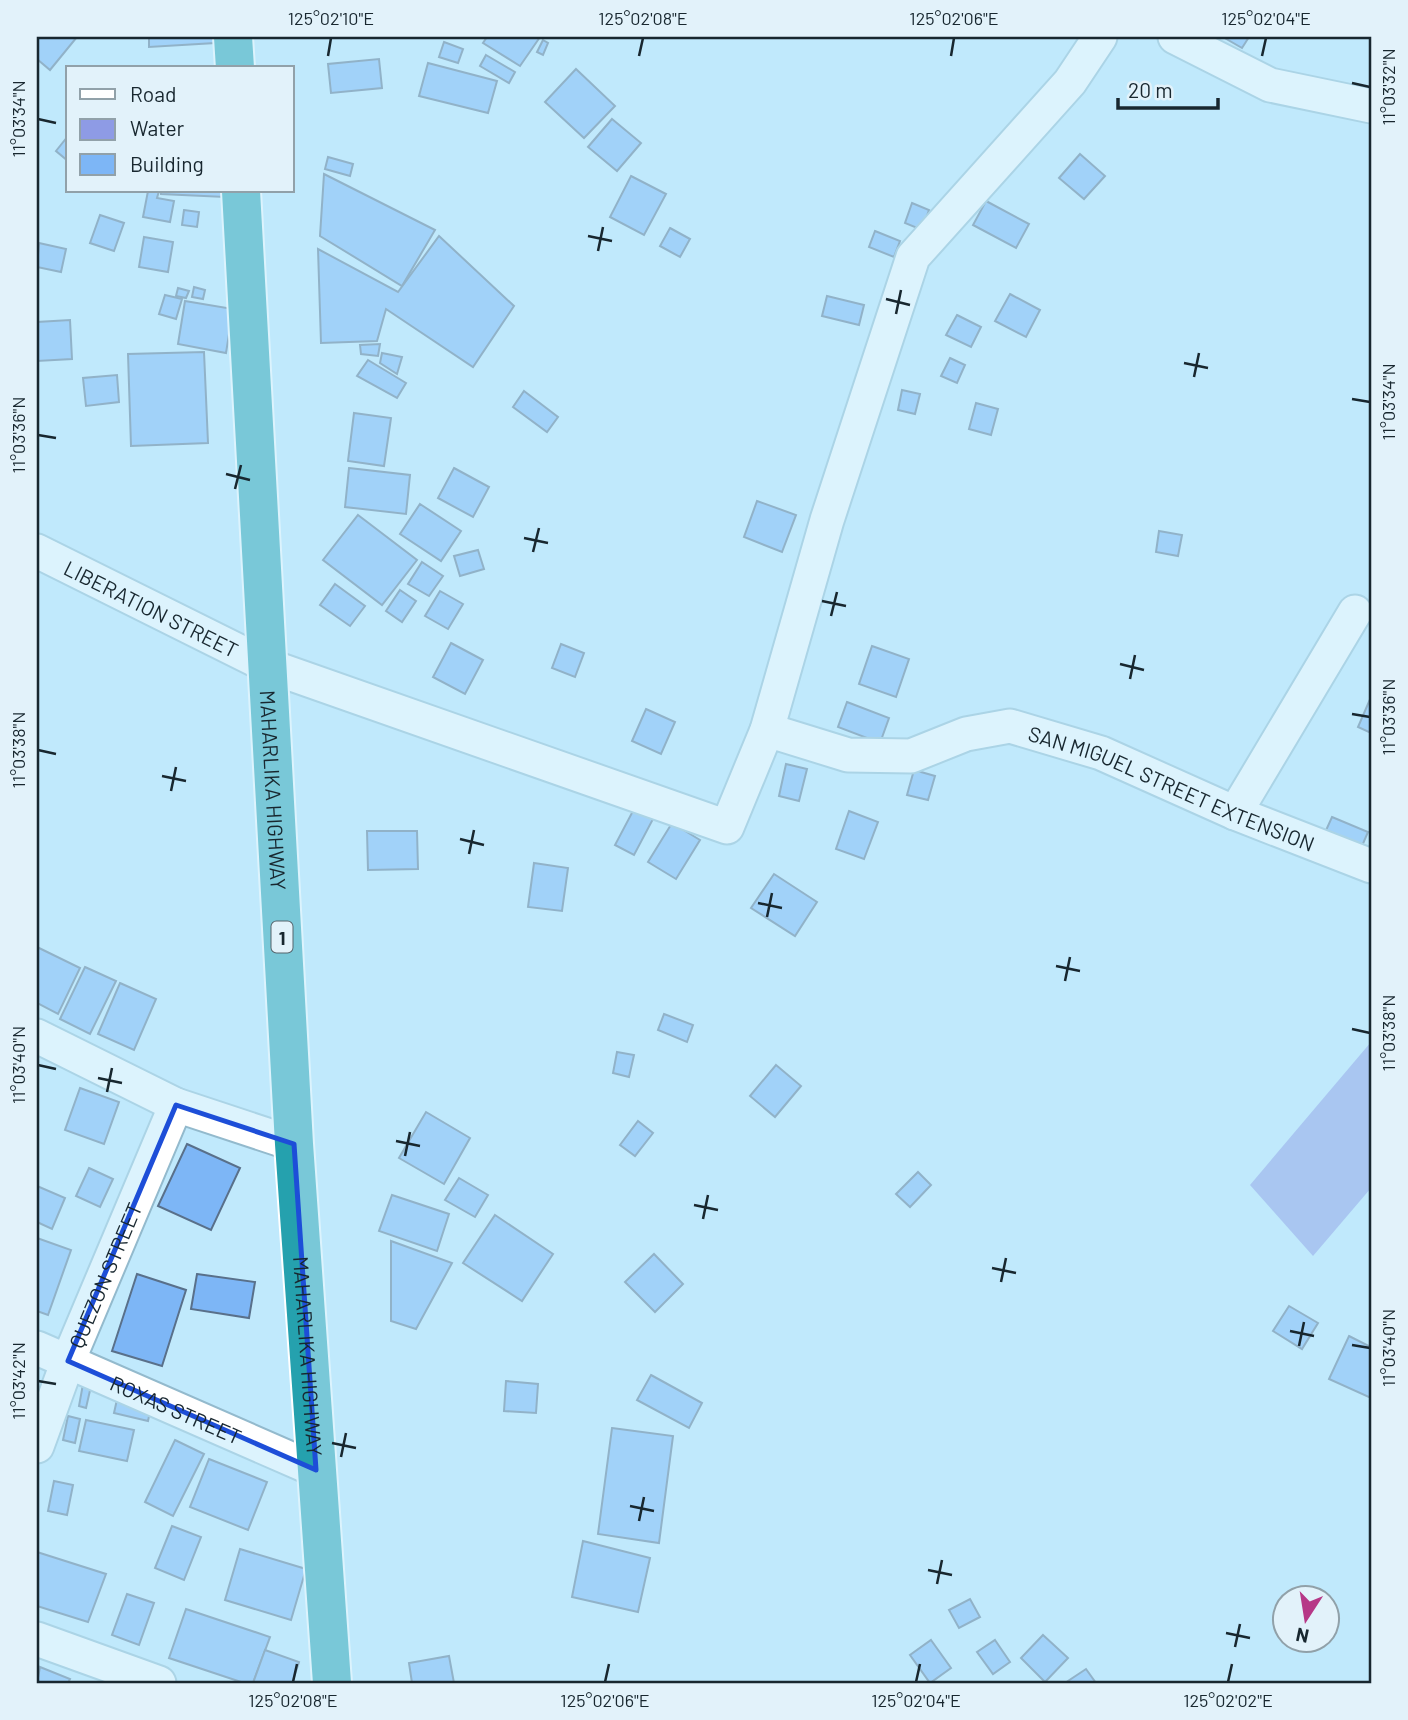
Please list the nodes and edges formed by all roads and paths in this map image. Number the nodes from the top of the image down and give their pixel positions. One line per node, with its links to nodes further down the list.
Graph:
1 (233, 37): 4 (highway)
2 (1100, 37): 10 (street)
3 (1175, 37): 5 (street)
4 (235, 66)
5 (1371, 106)
6 (241, 192): 9 (highway, MAHARLIKA HIGHWAY / 1)
7 (37, 551): 9 (street, LIBERATION STREET)
8 (1355, 612): 11 (street)
9 (266, 665): 10 (street, LIBERATION STREET); 15 (highway, MAHARLIKA HIGHWAY / 1)
10 (767, 730): 11 (street, SAN MIGUEL STREET EXTENSION)
11 (1235, 813): 12 (street, SAN MIGUEL STREET EXTENSION)
12 (1371, 866)
13 (37, 1036): 14 (street)
14 (176, 1105): 15 (street); 17 (street, QUEZON STREET)
15 (294, 1144): 19 (highway, MAHARLIKA HIGHWAY / 1)
16 (37, 1348): 17 (street, ROXAS STREET)
17 (68, 1361): 18 (street, QUEZON STREET); 19 (street, ROXAS STREET)
18 (37, 1446)
19 (316, 1470): 22 (highway, MAHARLIKA HIGHWAY / 1)
20 (37, 1639): 21 (street)
21 (159, 1683)
22 (332, 1683)

